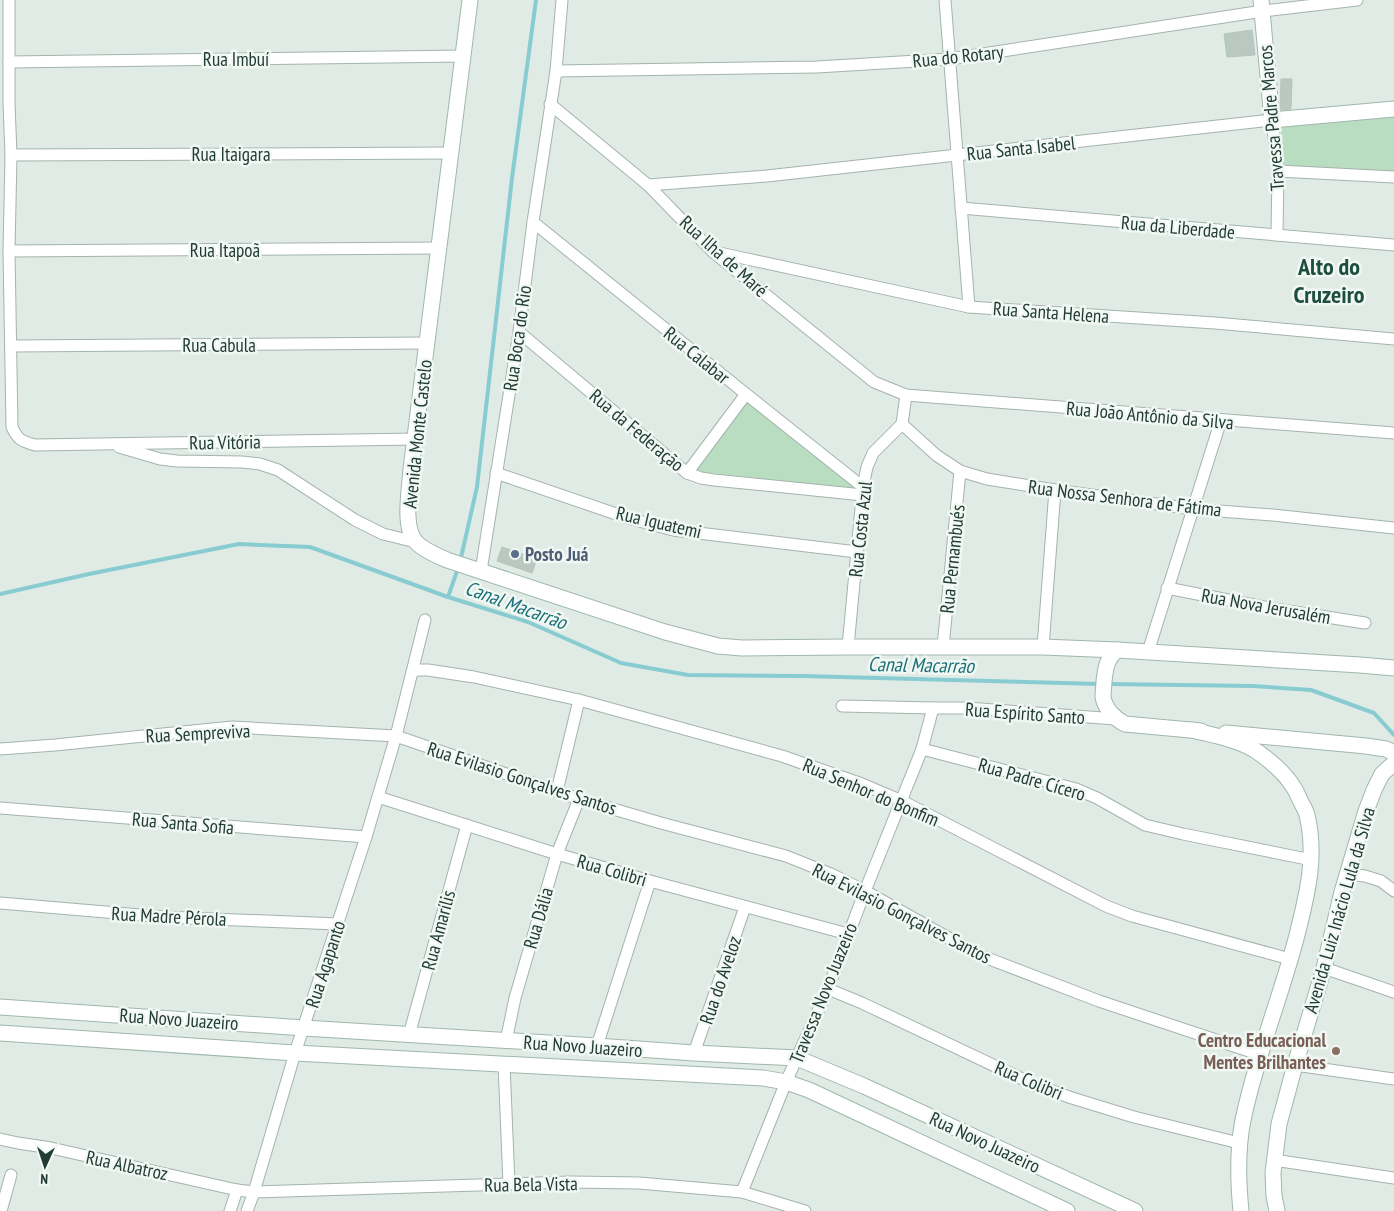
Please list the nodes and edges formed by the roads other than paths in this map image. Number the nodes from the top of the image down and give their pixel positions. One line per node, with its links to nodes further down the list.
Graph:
1 (9, 0): 9 (street)
2 (470, 0): 7 (street, Avenida Monte Castelo)
3 (562, 0): 10 (street, Rua Boca do Rio)
4 (945, 0): 8 (street)
5 (1357, 0): 6 (street, Rua do Rotary)
6 (1262, 5): 8 (street, Rua do Rotary); 13 (street, Travessa Padre Marcos)
7 (464, 56): 9 (street, Rua Imbuí); 14 (street, Avenida Monte Castelo)
8 (950, 59): 10 (street, Rua do Rotary); 16 (street)
9 (9, 62): 15 (street)
10 (556, 71): 11 (street, Rua Boca do Rio)
11 (550, 104): 19 (street, Rua Ilha de Maré); 22 (street, Rua Boca do Rio)
12 (1394, 109): 13 (street, Rua Santa Isabel)
13 (1272, 120): 16 (street, Rua Santa Isabel); 17 (street, Travessa Padre Marcos)
14 (450, 153): 15 (street, Rua Itaigara); 25 (street, Avenida Monte Castelo)
15 (12, 155): 21 (street)
16 (957, 156): 19 (street, Rua Santa Isabel); 20 (street)
17 (1278, 171): 18 (street); 23 (street, Travessa Padre Marcos)
18 (1394, 178)
19 (648, 185): 27 (street, Rua Ilha de Maré)
20 (961, 208): 23 (street, Rua da Liberdade); 28 (street)
21 (5, 221): 26 (street)
22 (533, 222): 29 (street, Rua Boca do Rio); 33 (street, Rua Calabar)
23 (1277, 235): 24 (street, Rua da Liberdade)
24 (1394, 245)
25 (440, 248): 26 (street, Rua Itapoã); 31 (street, Avenida Monte Castelo)
26 (9, 251): 32 (street)
27 (713, 252): 28 (street, Rua Santa Helena); 34 (street, Rua Ilha de Maré)
28 (969, 306): 30 (street, Rua Santa Helena)
29 (519, 332): 41 (street, Rua Boca do Rio); 42 (street, Rua da Federação)
30 (1394, 339)
31 (427, 343): 32 (street, Rua Cabula); 38 (street, Avenida Monte Castelo)
32 (11, 346): 39 (street, Rua Vitória)
33 (746, 394): 42 (street); 44 (street, Rua Calabar)
34 (906, 395): 35 (street, Rua João Antônio da Silva); 36 (street)
35 (1221, 420): 37 (street, Rua João Antônio da Silva); 45 (street)
36 (902, 424): 40 (street, Rua Nossa Senhora de Fátima); 44 (street, Rua Costa Azul)
37 (1394, 433)
38 (416, 439): 39 (street, Rua Vitória); 47 (street, Avenida Monte Castelo)
39 (106, 444): 47 (street)
40 (960, 471): 43 (street, Rua Nossa Senhora de Fátima); 55 (street, Rua Pernambués)
41 (496, 473): 48 (street, Rua Iguatemi); 49 (street, Rua Boca do Rio)
42 (687, 473): 44 (street, Rua da Federação)
43 (1055, 490): 45 (street, Rua Nossa Senhora de Fátima); 54 (street)
44 (863, 491): 48 (street, Rua Costa Azul)
45 (1193, 509): 46 (street, Rua Nossa Senhora de Fátima); 50 (street)
46 (1394, 528)
47 (416, 542): 49 (street)
48 (857, 552): 53 (street, Rua Costa Azul)
49 (474, 569): 53 (street)
50 (1167, 588): 52 (street, Rua Nova Jerusalém); 58 (street)
51 (425, 620): 61 (street, Rua Agapanto)
52 (1365, 623)
53 (848, 647): 55 (street)
54 (1043, 647): 55 (street); 56 (street)
55 (943, 648)
56 (1085, 649): 57 (street); 60 (street)
57 (1117, 650): 58 (street); 60 (street)
58 (1148, 652): 59 (street)
59 (1394, 668)
60 (1105, 670): 65 (street)
61 (412, 672): 62 (street, Rua Senhor do Bonfim); 67 (street, Rua Agapanto)
62 (578, 700): 72 (street); 75 (street, Rua Senhor do Bonfim)
63 (842, 706): 64 (street)
64 (933, 708): 65 (street, Rua Espírito Santo); 69 (street, Travessa Novo Juazeiro)
65 (1116, 719): 66 (street)
66 (1192, 730): 70 (street); 80 (street, Avenida Luiz Inácio Lula da Silva)
67 (396, 736): 68 (street, Rua Sempreviva); 72 (street, Rua Evilasio Gonçalves Santos); 73 (street, Rua Agapanto)
68 (0, 749)
69 (922, 749): 75 (street, Travessa Novo Juazeiro); 80 (street, Rua Padre Cícero)
70 (1394, 753)
71 (1394, 763): 81 (street, Avenida Luiz Inácio Lula da Silva)
72 (557, 791): 74 (street, Rua Evilasio Gonçalves Santos)
73 (378, 797): 77 (street, Rua Colibri); 78 (street, Rua Agapanto)
74 (579, 799): 79 (street, Rua Dália); 83 (street, Rua Evilasio Gonçalves Santos)
75 (902, 801): 83 (street, Travessa Novo Juazeiro); 89 (street, Rua Senhor do Bonfim)
76 (0, 808): 78 (street, Rua Santa Sofia)
77 (467, 825): 79 (street, Rua Colibri); 96 (street, Rua Amarílis)
78 (366, 837): 87 (street, Rua Agapanto)
79 (557, 854): 82 (street, Rua Colibri); 97 (street, Rua Dália)
80 (1312, 860): 89 (street, Avenida Luiz Inácio Lula da Silva)
81 (1348, 874): 84 (street); 90 (street, Avenida Luiz Inácio Lula da Silva)
82 (650, 881): 86 (street, Rua Colibri); 98 (street)
83 (865, 890): 88 (street, Travessa Novo Juazeiro); 101 (street, Rua Evilasio Gonçalves Santos)
84 (1394, 891)
85 (0, 903): 87 (street, Rua Madre Pérola)
86 (746, 907): 88 (street, Rua Colibri); 100 (street, Rua do Aveloz)
87 (338, 924): 94 (street, Rua Agapanto)
88 (848, 934): 91 (street, Travessa Novo Juazeiro)
89 (1290, 959): 101 (street, Avenida Luiz Inácio Lula da Silva)
90 (1324, 968): 92 (street); 104 (street, Avenida Luiz Inácio Lula da Silva)
91 (828, 990): 102 (street, Travessa Novo Juazeiro); 108 (street, Rua Colibri)
92 (1394, 992)
93 (0, 1007): 94 (street, Rua Novo Juazeiro)
94 (304, 1028): 96 (street, Rua Novo Juazeiro); 99 (street, Rua Agapanto)
95 (0, 1033): 99 (street, Rua Novo Juazeiro)
96 (409, 1035): 97 (street, Rua Novo Juazeiro)
97 (506, 1041): 98 (street, Rua Novo Juazeiro)
98 (597, 1046): 100 (street, Rua Novo Juazeiro)
99 (295, 1053): 103 (street, Rua Novo Juazeiro); 114 (street, Rua Agapanto)
100 (694, 1053): 102 (street, Rua Novo Juazeiro)
101 (1261, 1055): 108 (street, Avenida Luiz Inácio Lula da Silva)
102 (797, 1058): 106 (street, Travessa Novo Juazeiro); 121 (street, Rua Novo Juazeiro)
103 (504, 1064): 106 (street, Rua Novo Juazeiro); 112 (street)
104 (1294, 1065): 105 (street); 109 (street, Avenida Luiz Inácio Lula da Silva)
105 (1394, 1079)
106 (786, 1082): 115 (street, Travessa Novo Juazeiro); 120 (street, Rua Novo Juazeiro)
107 (0, 1139): 113 (street, Rua Albatroz)
108 (1239, 1143): 122 (street, Avenida Luiz Inácio Lula da Silva)
109 (1274, 1160): 111 (street); 123 (street, Avenida Luiz Inácio Lula da Silva)
110 (11, 1175): 116 (street)
111 (1394, 1178)
112 (509, 1184): 114 (street, Rua Bela Vista); 115 (street, Rua Bela Vista)
113 (237, 1190): 114 (street, Rua Albatroz); 117 (street)
114 (254, 1192): 118 (street, Rua Agapanto)
115 (742, 1192): 119 (street, Rua Bela Vista)
116 (1, 1211)
117 (230, 1211)
118 (247, 1211)
119 (805, 1211)
120 (1067, 1211)
121 (1135, 1211)
122 (1241, 1211)
123 (1277, 1211)

